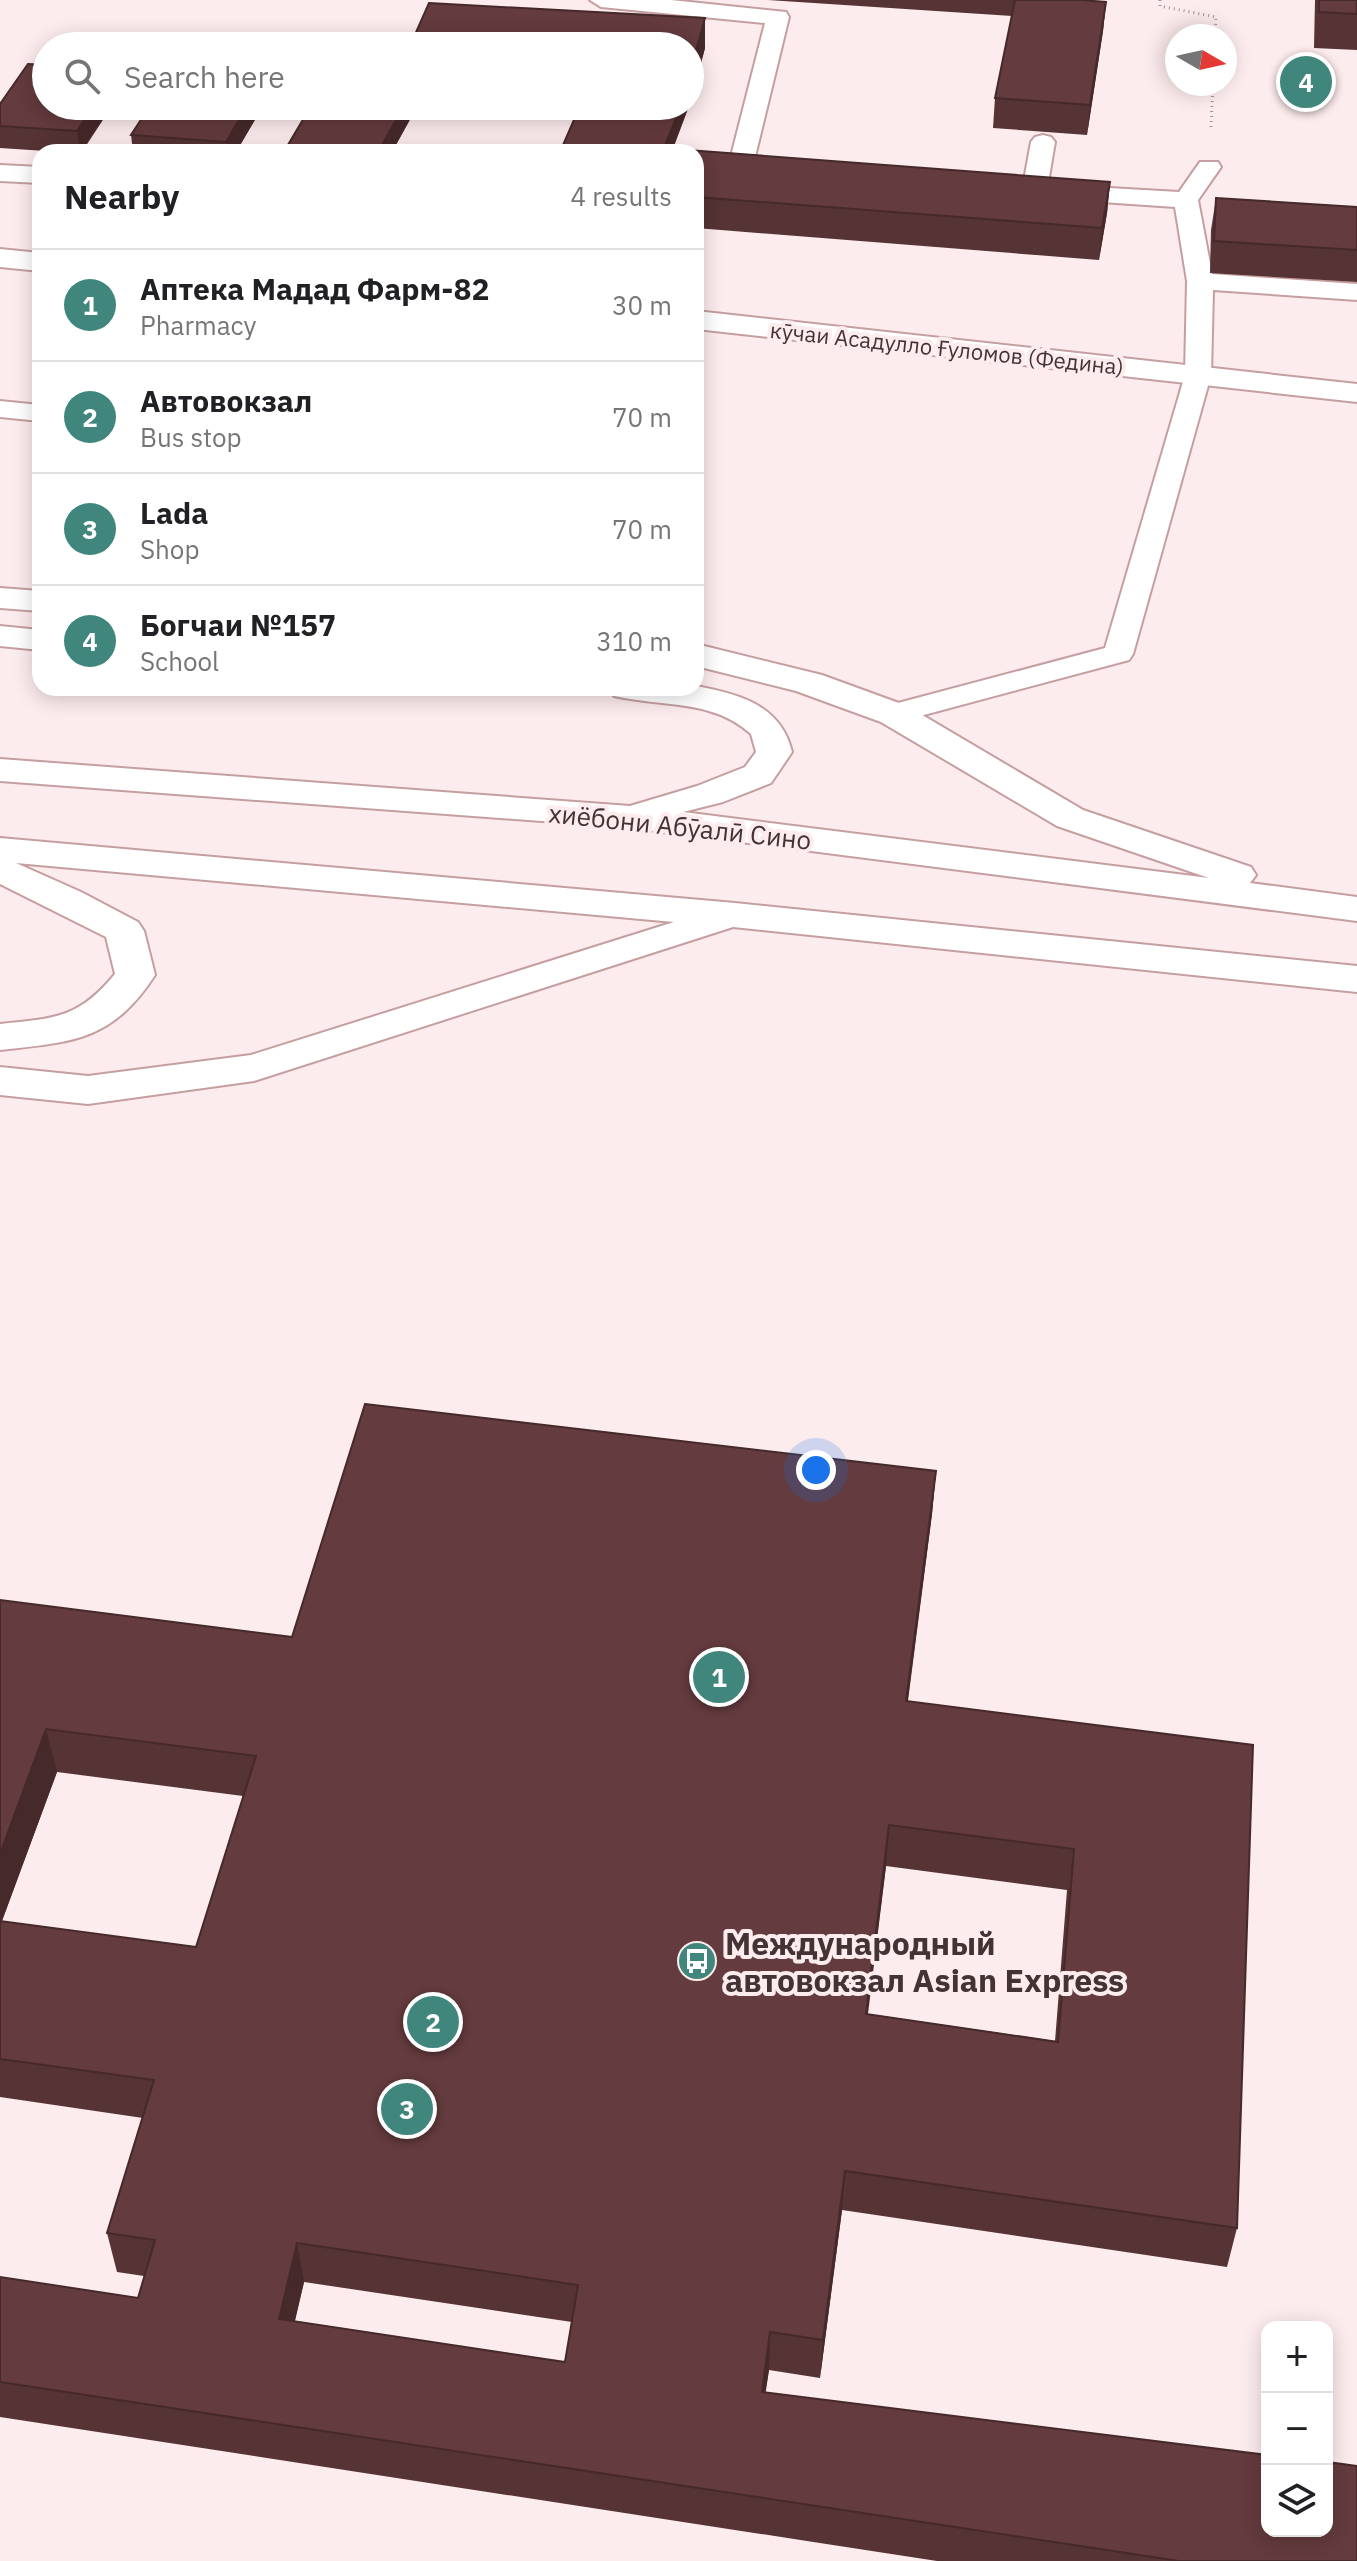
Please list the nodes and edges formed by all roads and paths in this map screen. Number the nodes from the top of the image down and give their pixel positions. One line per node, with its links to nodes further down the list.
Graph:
1 (601, 0): 6 (lane)
2 (1160, 0): 3 (path)
3 (1216, 24)
4 (1043, 142): 10 (lane)
5 (1209, 167): 11 (lane)
6 (802, 172)
7 (0, 173): 8 (main road)
8 (32, 175)
9 (1003, 188): 10 (lane)
10 (1034, 191): 11 (lane)
11 (1186, 200): 14 (lane)
12 (0, 258): 13 (main road)
13 (32, 261)
14 (1200, 281): 15 (lane); 17 (lane)
15 (1357, 292)
16 (704, 321): 17 (main road, кӯчаи Асадулло Ғуломов (Федина))
17 (1198, 375): 18 (main road, кӯчаи Асадулло Ғуломов (Федина)); 27 (lane)
18 (1357, 393)
19 (0, 409): 20 (lane)
20 (32, 412)
21 (0, 598): 22 (main road)
22 (32, 600)
23 (0, 636): 24 (main road)
24 (32, 639)
25 (704, 657): 27 (main road)
26 (689, 696): 29 (main road)
27 (894, 714): 32 (main road)
28 (0, 770): 29 (main road, хиёбони Абӯалӣ Сино)
29 (623, 816): 32 (main road, хиёбони Абӯалӣ Сино)
30 (0, 850): 33 (main road)
31 (0, 870): 35 (main road)
32 (1342, 907)
33 (735, 915): 34 (main road); 36 (main road)
34 (1357, 979)
35 (0, 1037)
36 (0, 1081)

